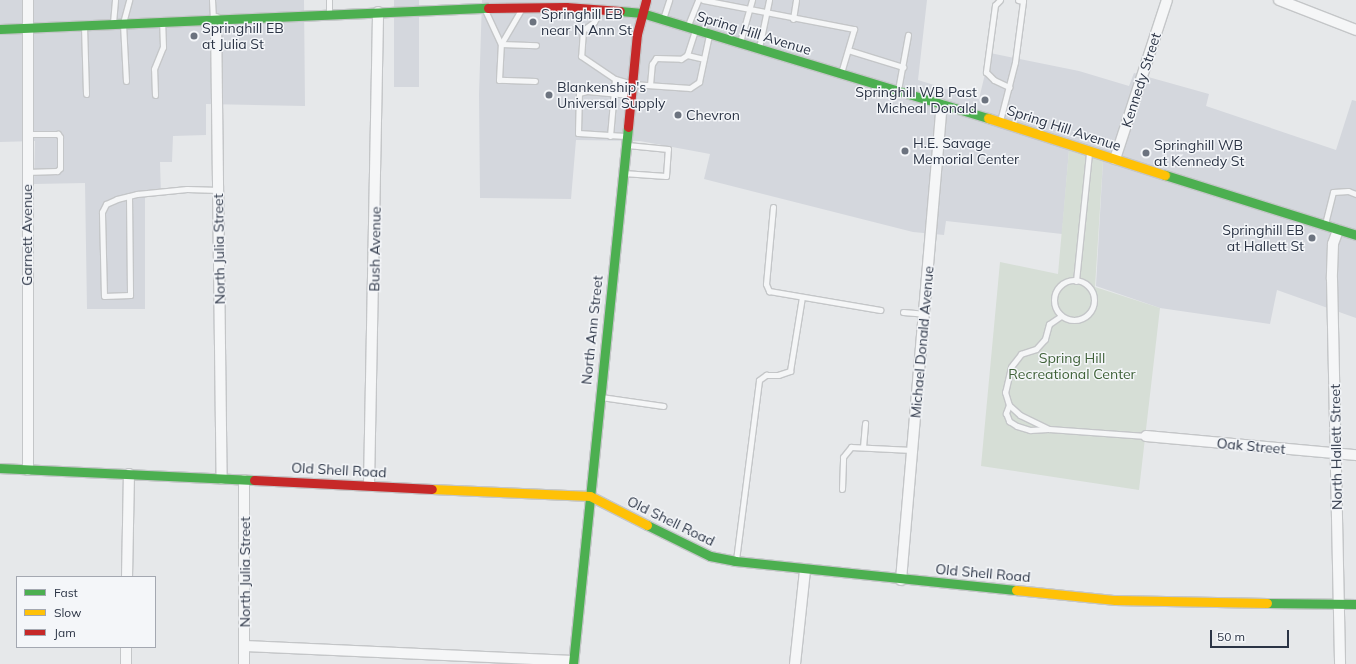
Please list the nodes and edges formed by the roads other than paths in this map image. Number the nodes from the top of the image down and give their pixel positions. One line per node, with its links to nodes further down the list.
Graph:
1 (28, 0): 34 (street, Garnett Avenue)
2 (115, 0): 32 (lane)
3 (128, 0): 31 (lane)
4 (212, 0): 27 (lane)
5 (329, 0): 25 (lane)
6 (534, 0): 19 (street)
7 (619, 0): 24 (street)
8 (646, 0): 24 (street, North Ann Street)
9 (669, 0): 29 (lane)
10 (698, 0): 35 (lane)
11 (703, 0): 22 (lane)
12 (752, 0): 22 (lane)
13 (769, 0): 26 (lane)
14 (796, 0): 28 (lane)
15 (1000, 0): 54 (lane)
16 (1018, 0): 54 (lane)
17 (1167, 0): 66 (street, Kennedy Street)
18 (1280, 0): 37 (street)
19 (524, 6): 20 (street, Spring Hill Avenue); 21 (street, Spring Hill Avenue); 41 (lane)
20 (484, 8): 23 (street, Spring Hill Avenue); 41 (lane)
21 (601, 10): 24 (street, Spring Hill Avenue); 49 (lane)
22 (750, 10): 26 (lane); 40 (lane)
23 (378, 12): 25 (street, Spring Hill Avenue); 97 (street, Bush Avenue)
24 (642, 13): 29 (street, Spring Hill Avenue); 52 (street, North Ann Street)
25 (330, 14): 27 (street, Spring Hill Avenue)
26 (767, 14): 28 (lane); 43 (lane)
27 (214, 19): 30 (street, Spring Hill Avenue); 69 (street, North Julia Street)
28 (793, 19): 44 (lane)
29 (663, 20): 35 (street, Spring Hill Avenue)
30 (162, 22): 31 (street, Spring Hill Avenue); 58 (lane)
31 (123, 23): 32 (street, Spring Hill Avenue); 50 (lane)
32 (113, 24): 33 (street, Spring Hill Avenue)
33 (84, 25): 34 (street, Spring Hill Avenue); 56 (lane)
34 (26, 28): 36 (street, Spring Hill Avenue); 62 (street, Garnett Avenue)
35 (691, 28): 38 (street, Spring Hill Avenue); 45 (lane)
36 (0, 29)
37 (1356, 30)
38 (709, 34): 40 (street, Spring Hill Avenue); 46 (lane)
39 (908, 35): 47 (lane)
40 (740, 43): 43 (street, Spring Hill Avenue)
41 (501, 44): 42 (lane); 51 (lane)
42 (536, 44)
43 (758, 49): 48 (street, Spring Hill Avenue)
44 (848, 50): 47 (lane); 48 (lane)
45 (687, 55): 46 (lane); 53 (lane)
46 (704, 59): 53 (lane)
47 (903, 67): 55 (lane)
48 (840, 74): 55 (street, Spring Hill Avenue)
49 (615, 79): 52 (lane); 57 (lane)
50 (126, 81)
51 (535, 81)
52 (632, 84): 53 (lane); 59 (street, North Ann Street)
53 (650, 85)
54 (1009, 87): 61 (lane)
55 (898, 91): 60 (street, Spring Hill Avenue)
56 (86, 94)
57 (614, 94): 59 (lane); 63 (lane); 63 (lane)
58 (156, 95)
59 (631, 95): 64 (street, North Ann Street)
60 (942, 105): 61 (street, Spring Hill Avenue); 80 (street, Michael Donald Avenue)
61 (1000, 122): 65 (street, Spring Hill Avenue)
62 (27, 134): 67 (street, Garnett Avenue); 67 (lane)
63 (610, 136): 64 (lane)
64 (626, 140): 68 (street, North Ann Street); 68 (lane)
65 (1089, 151): 66 (street, Spring Hill Avenue); 76 (lane)
66 (1115, 159): 73 (street, Spring Hill Avenue)
67 (26, 172): 93 (street, Garnett Avenue)
68 (623, 173): 82 (street, North Ann Street)
69 (219, 190): 71 (lane); 95 (street, North Julia Street)
70 (1356, 194): 73 (lane)
71 (129, 196): 71 (lane)
72 (773, 207): 77 (lane)
73 (1325, 226): 74 (street, Spring Hill Avenue)
74 (1338, 230): 75 (street, Spring Hill Avenue); 90 (street, North Hallett Street)
75 (1356, 235)
76 (1076, 281): 81 (lane); 81 (lane)
77 (802, 297): 78 (lane); 100 (lane)
78 (880, 310)
79 (903, 312): 80 (lane)
80 (925, 314): 89 (street, Michael Donald Avenue)
81 (1061, 316): 83 (lane)
82 (600, 397): 84 (lane); 99 (street, North Ann Street)
83 (1009, 405): 86 (lane); 86 (lane)
84 (664, 406)
85 (865, 423): 88 (lane)
86 (1049, 429): 87 (lane)
87 (1146, 436): 90 (street, Oak Street)
88 (863, 447): 89 (lane); 98 (lane)
89 (912, 450): 103 (street, Michael Donald Avenue)
90 (1337, 454): 91 (street, Oak Street); 104 (street, North Hallett Street)
91 (1356, 455)
92 (0, 468): 93 (street, Old Shell Road)
93 (28, 470): 94 (street, Old Shell Road)
94 (129, 474): 95 (street, Old Shell Road); 102 (street)
95 (222, 479): 96 (street, Old Shell Road)
96 (244, 480): 97 (street, Old Shell Road); 106 (street, North Julia Street)
97 (369, 485): 99 (street, Old Shell Road)
98 (842, 489)
99 (590, 496): 100 (street, Old Shell Road); 108 (street, North Ann Street)
100 (736, 561): 101 (street, Old Shell Road)
101 (805, 570): 103 (street, Old Shell Road); 111 (street)
102 (127, 576)
103 (901, 580): 104 (street, Old Shell Road)
104 (1340, 604): 105 (street, Old Shell Road); 112 (street, North Hallett Street)
105 (1356, 604)
106 (245, 646): 108 (street); 110 (street, North Julia Street)
107 (126, 648): 109 (street)
108 (573, 662)
109 (126, 664)
110 (244, 664)
111 (795, 664)
112 (1340, 664)

